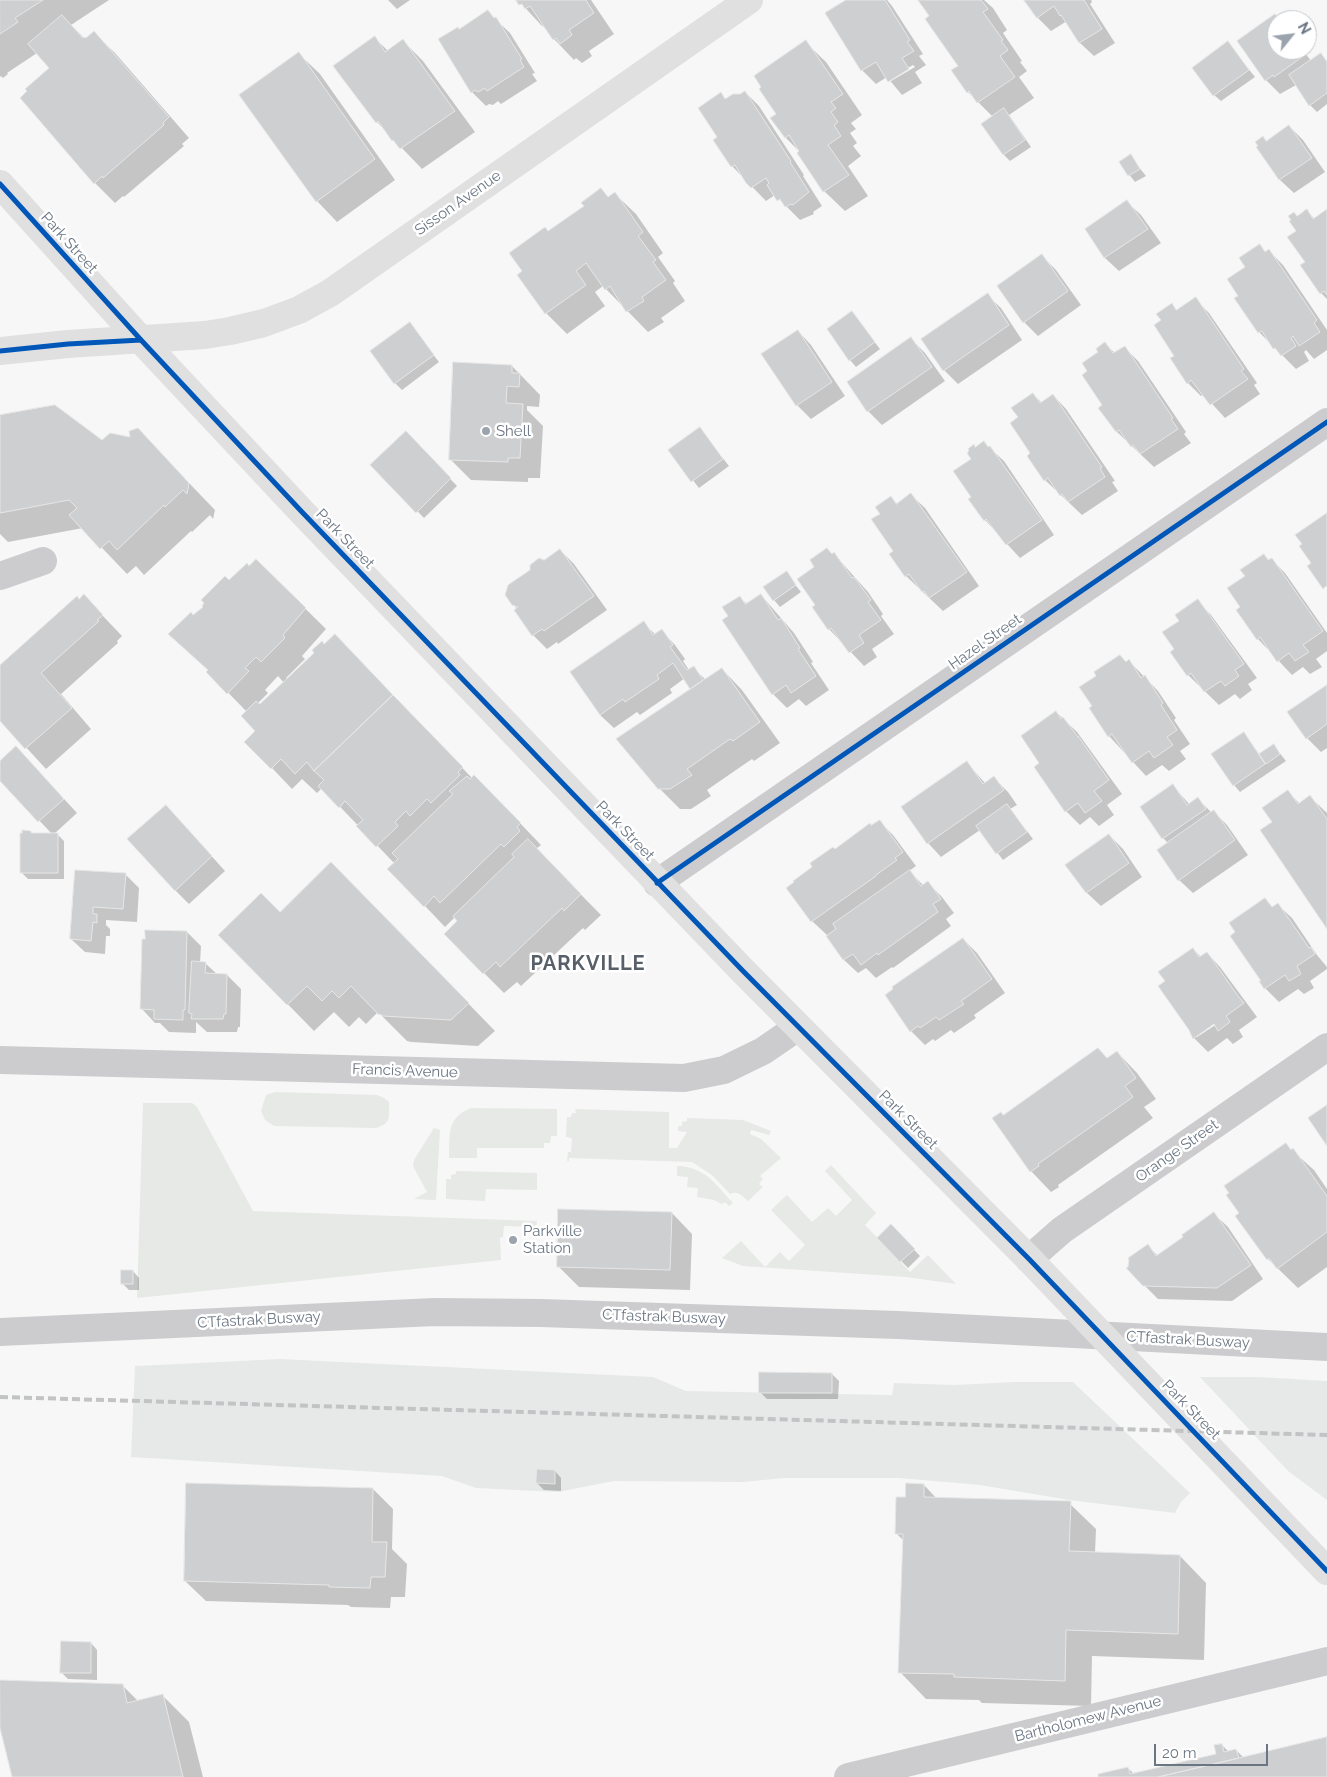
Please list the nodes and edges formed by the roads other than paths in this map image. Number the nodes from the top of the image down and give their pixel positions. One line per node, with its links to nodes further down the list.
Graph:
1 (749, 0): 3 (main road, Sisson Avenue)
2 (0, 184): 3 (main road, Park Street)
3 (141, 340): 4 (main road, Sisson Avenue); 8 (main road, Park Street)
4 (0, 351)
5 (1327, 422): 8 (street, Hazel Street)
6 (43, 560): 7 (street)
7 (0, 576)
8 (657, 883): 9 (main road, Park Street)
9 (798, 1027): 11 (street, Francis Avenue); 12 (main road, Park Street)
10 (1327, 1047): 12 (street, Orange Street)
11 (0, 1060)
12 (1029, 1258): 15 (main road, Park Street)
13 (0, 1332): 14 (street, CTfastrak Busway)
14 (1327, 1347)
15 (1327, 1571)
16 (1327, 1661): 17 (street, Bartholomew Avenue)
17 (848, 1777)

